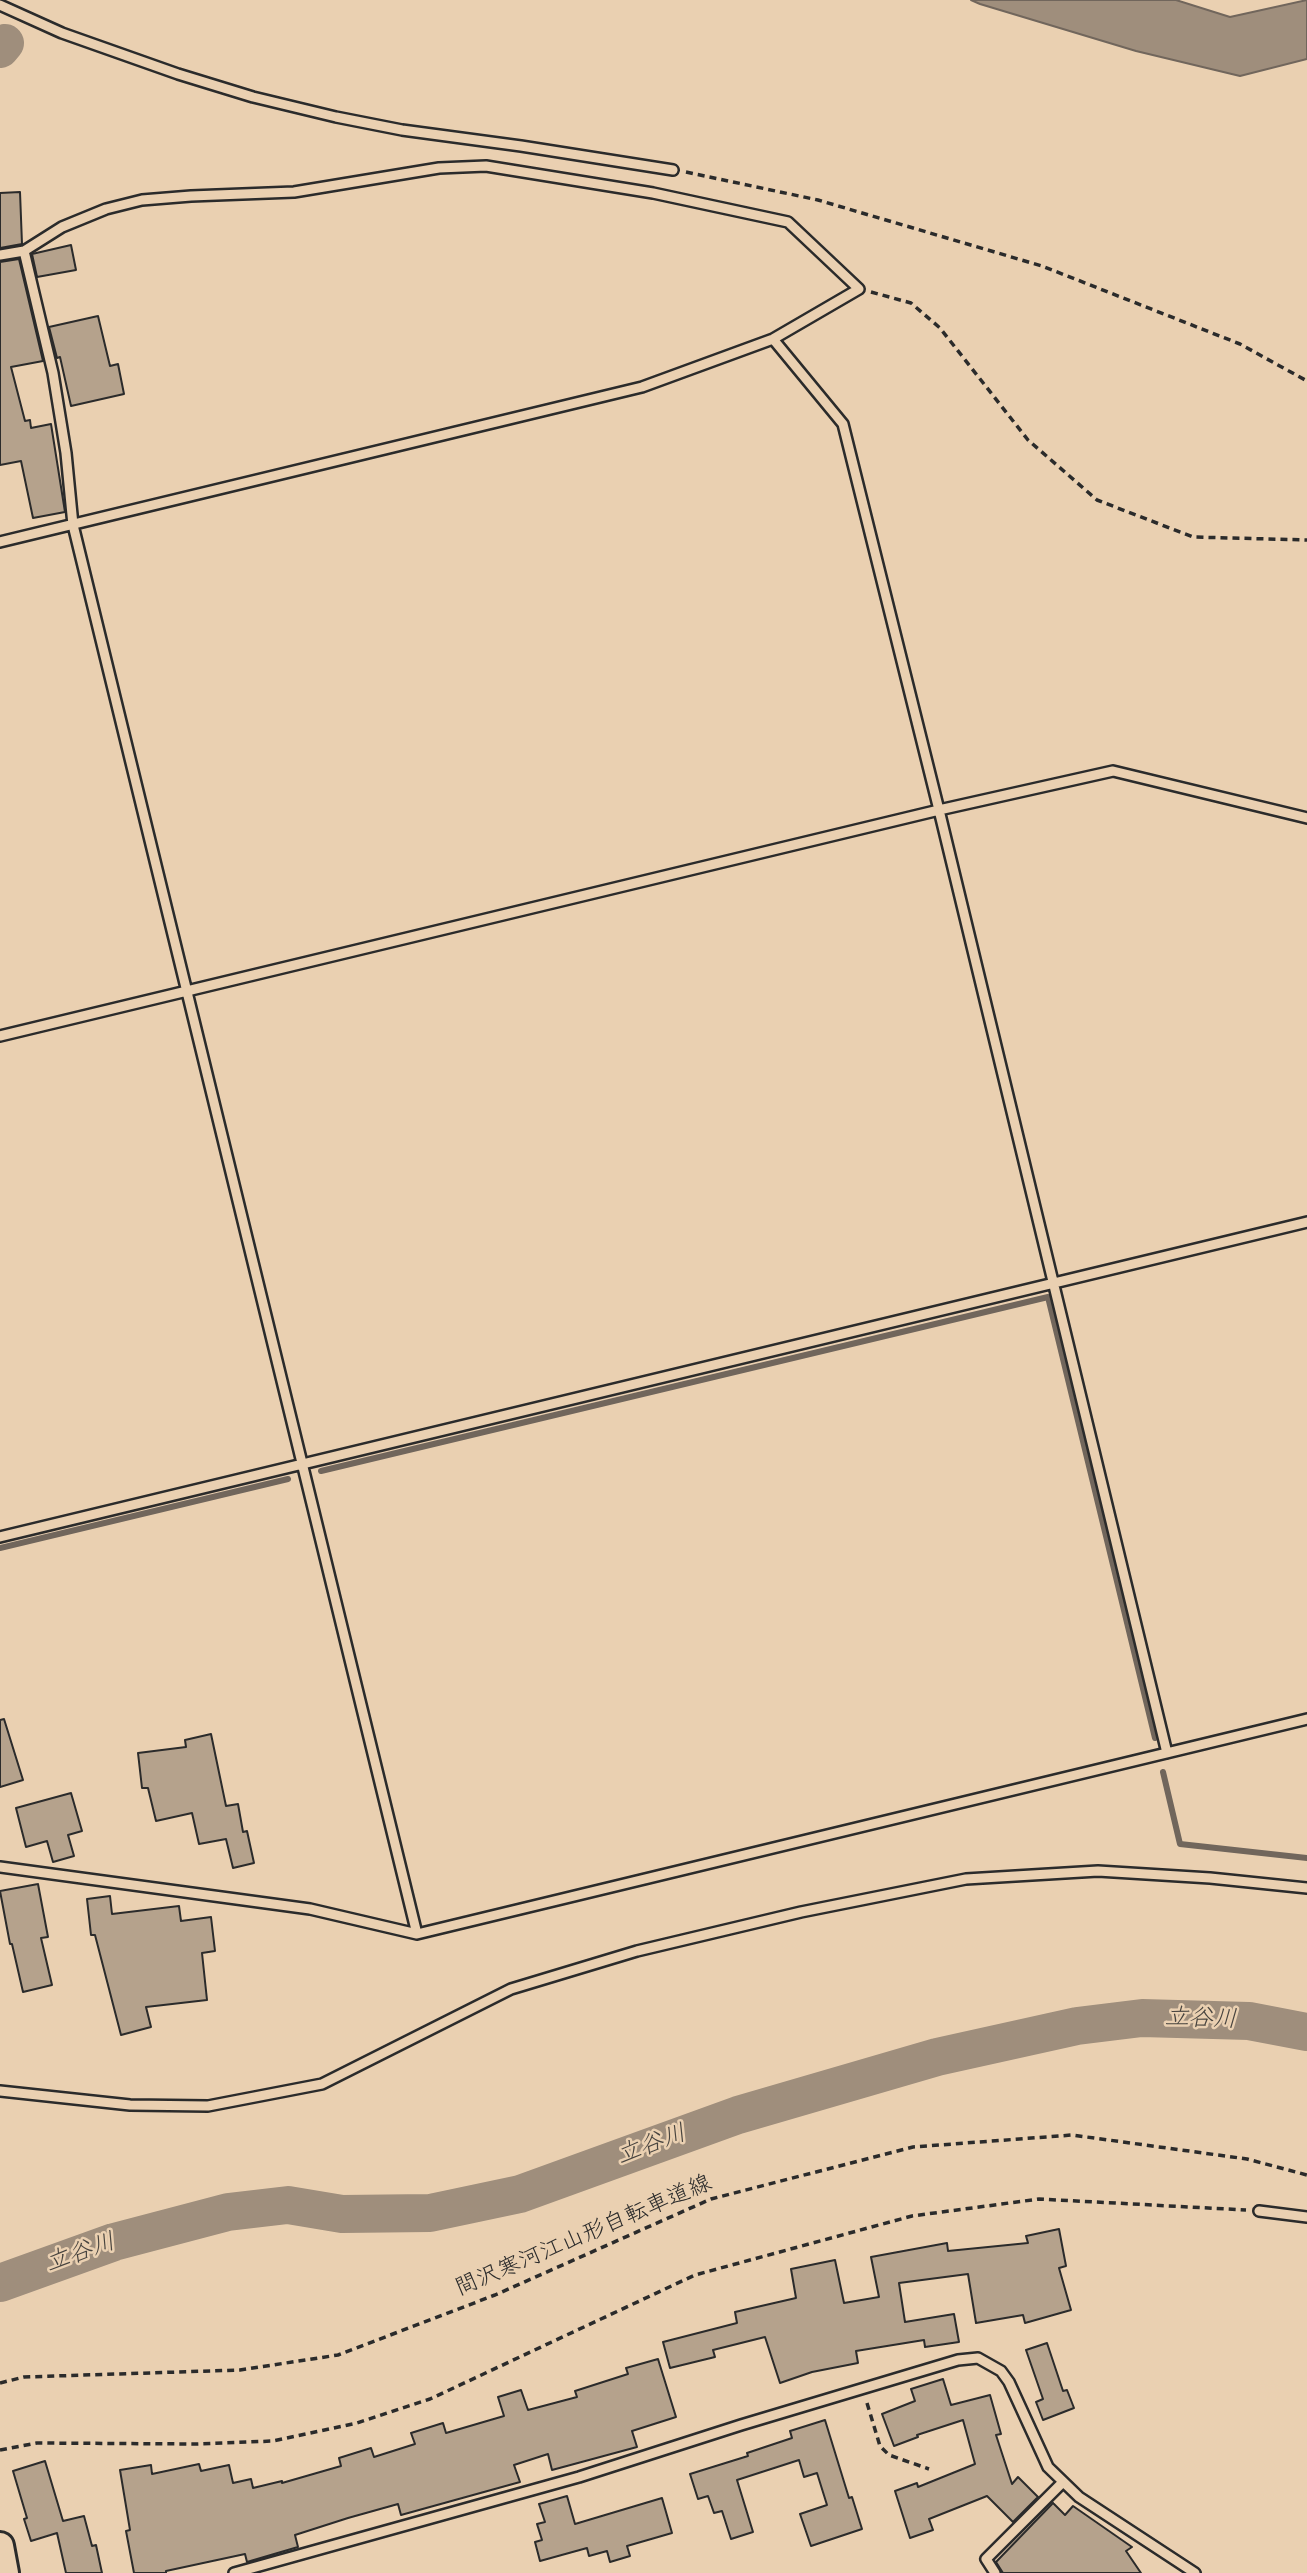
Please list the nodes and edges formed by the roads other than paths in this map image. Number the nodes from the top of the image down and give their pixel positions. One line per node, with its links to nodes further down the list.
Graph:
1 (0, 5): 2 (lane)
2 (673, 170)
3 (24, 251): 4 (lane); 5 (lane); 6 (lane)
4 (0, 255)
5 (773, 339): 6 (lane); 8 (lane)
6 (73, 525): 7 (lane); 10 (lane)
7 (0, 542)
8 (939, 810): 9 (lane); 10 (lane); 13 (lane)
9 (1307, 818)
10 (188, 992): 11 (lane); 14 (lane)
11 (0, 1036)
12 (1307, 1222): 13 (lane)
13 (1054, 1283): 14 (lane); 17 (lane)
14 (302, 1463): 15 (lane); 20 (lane)
15 (0, 1537)
16 (1307, 1719): 17 (lane)
17 (1167, 1753): 20 (lane)
18 (0, 1867): 20 (lane)
19 (1307, 1888): 21 (lane)
20 (417, 1934)
21 (0, 2091)
22 (1259, 2211): 23 (lane)
23 (1307, 2217)
24 (1063, 2482): 27 (lane); 28 (lane); 29 (lane)
25 (0, 2546): 26 (street)
26 (5, 2573)
27 (234, 2573)
28 (995, 2573)
29 (1195, 2573)

